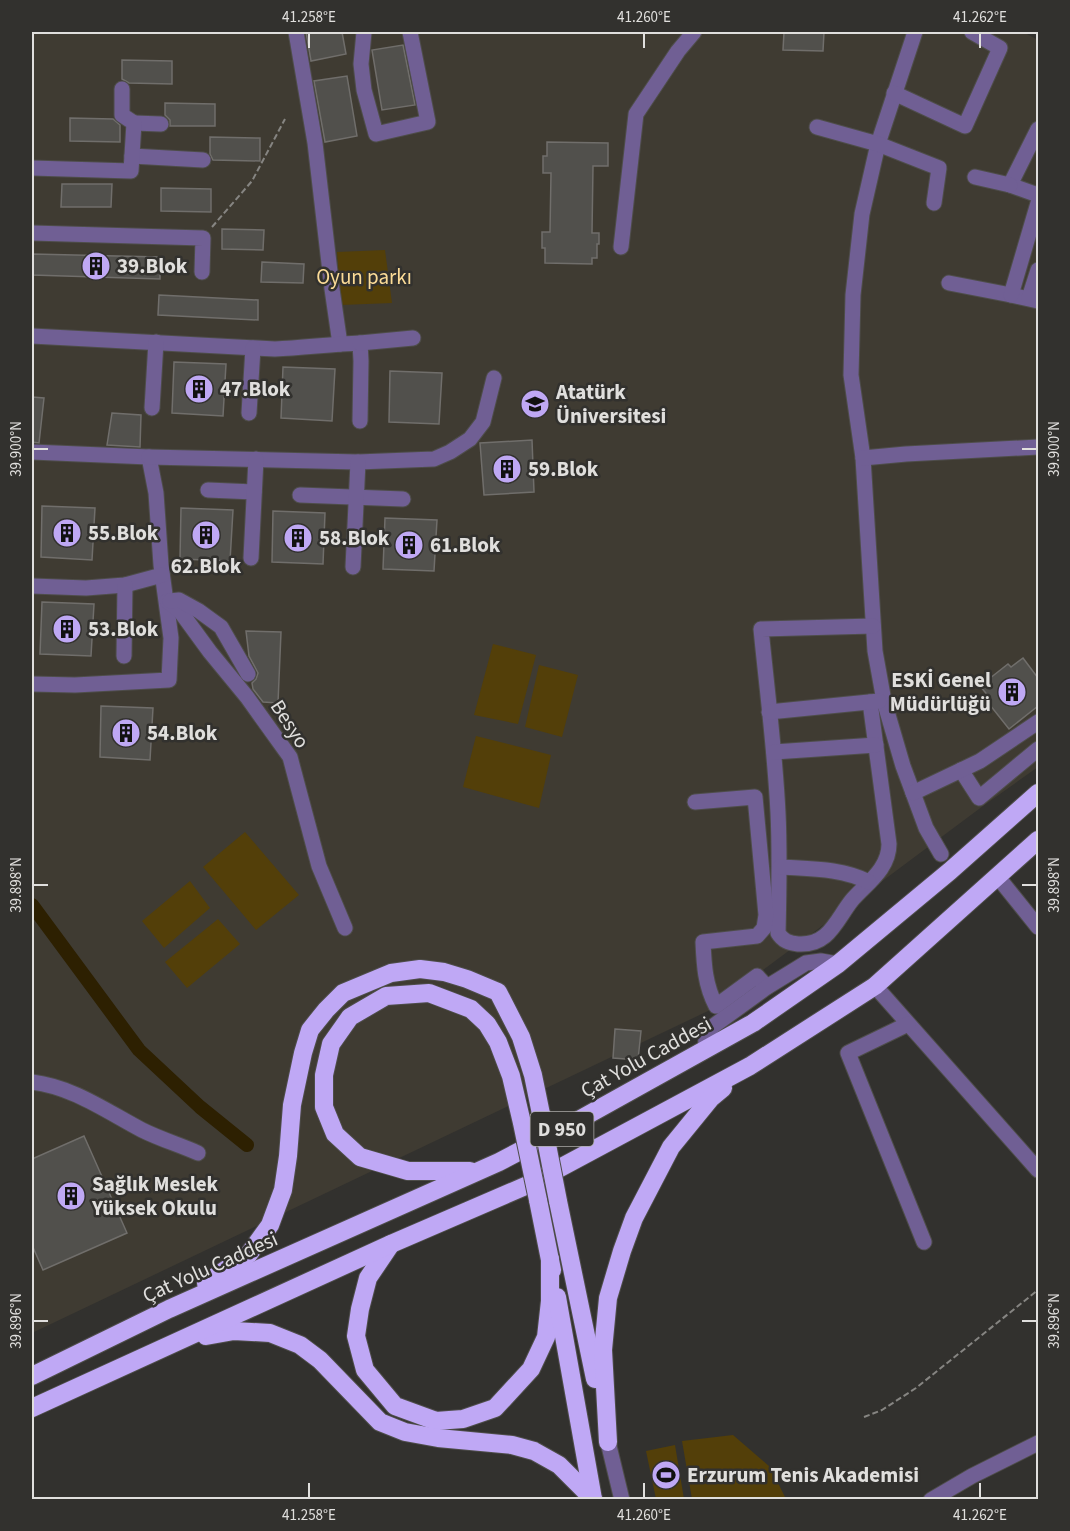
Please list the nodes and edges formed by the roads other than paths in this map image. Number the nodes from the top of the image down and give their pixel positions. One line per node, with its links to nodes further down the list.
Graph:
1 (296, 32): 33 (street)
2 (364, 32): 3 (street)
3 (410, 32)
4 (694, 32): 23 (street)
5 (915, 32): 8 (street)
6 (972, 32): 8 (street)
7 (122, 89): 9 (street)
8 (894, 93): 13 (street)
9 (134, 123): 10 (street); 14 (street)
10 (160, 124)
11 (817, 127): 13 (street)
12 (1038, 129): 18 (street)
13 (878, 144): 21 (street); 42 (street)
14 (132, 156): 15 (street); 16 (street)
15 (203, 160)
16 (32, 168)
17 (975, 177): 18 (street)
18 (1010, 185): 19 (street)
19 (1038, 195)
20 (1038, 202): 27 (street)
21 (934, 203)
22 (32, 233): 25 (street)
23 (621, 247)
24 (1038, 270): 28 (street)
25 (202, 272)
26 (949, 283): 27 (street)
27 (1011, 295): 28 (street)
28 (1034, 300)
29 (32, 336): 31 (street)
30 (413, 338): 32 (street)
31 (156, 342): 34 (street); 36 (street)
32 (360, 343): 33 (street); 38 (street)
33 (340, 344): 34 (street)
34 (253, 348): 37 (street)
35 (494, 378): 44 (street)
36 (152, 408)
37 (249, 413)
38 (360, 421)
39 (1038, 447): 42 (street)
40 (32, 452): 41 (street)
41 (149, 457): 43 (street); 52 (street)
42 (863, 458): 56 (street)
43 (256, 459): 44 (street); 46 (street)
44 (358, 462): 48 (street)
45 (208, 490): 46 (street)
46 (254, 492): 50 (street)
47 (300, 495): 48 (street)
48 (356, 498): 49 (street); 51 (street)
49 (403, 499)
50 (251, 558)
51 (352, 567)
52 (162, 575): 53 (street); 55 (street)
53 (125, 585): 54 (street); 57 (street)
54 (32, 586)
55 (167, 601): 58 (street); 59 (street); 76 (street, Besyo)
56 (873, 626): 60 (street); 61 (street)
57 (124, 656)
58 (248, 674)
59 (32, 684)
60 (877, 701): 61 (street); 63 (street); 67 (street)
61 (769, 712): 65 (street)
62 (1038, 722): 66 (street)
63 (876, 745): 65 (street); 74 (street)
64 (1038, 748): 66 (street)
65 (774, 752): 72 (street)
66 (961, 770): 67 (street)
67 (913, 793): 71 (street)
68 (1038, 793): 77 (highway, Çat Yolu Caddesi / D 950)
69 (696, 802): 78 (street)
70 (1038, 840): 73 (highway, D 950)
71 (941, 854)
72 (780, 867): 74 (street); 74 (street)
73 (998, 876): 75 (street); 79 (highway, D 950)
74 (869, 882)
75 (1038, 927)
76 (345, 928)
77 (838, 964): 78 (street); 81 (highway, Çat Yolu Caddesi / D 950)
78 (766, 987): 81 (street)
79 (875, 987): 80 (street); 82 (highway, D 950)
80 (908, 1024): 85 (street); 87 (street)
81 (705, 1050): 86 (highway, Çat Yolu Caddesi / D 950)
82 (750, 1066): 88 (highway, D 950); 94 (highway)
83 (32, 1082): 84 (street)
84 (198, 1153)
85 (1038, 1170)
86 (478, 1171): 89 (highway, bridge); 90 (highway, Çat Yolu Caddesi / D 950)
87 (924, 1242)
88 (391, 1244): 89 (highway); 91 (highway, D 950)
89 (550, 1259): 96 (highway)
90 (169, 1309): 92 (highway, Çat Yolu Caddesi / D 950); 94 (highway, bridge)
91 (180, 1340): 93 (highway, D 950); 96 (highway)
92 (32, 1376)
93 (32, 1408)
94 (609, 1442): 97 (street)
95 (1038, 1443): 98 (street)
96 (593, 1499)
97 (622, 1500)
98 (931, 1500)

